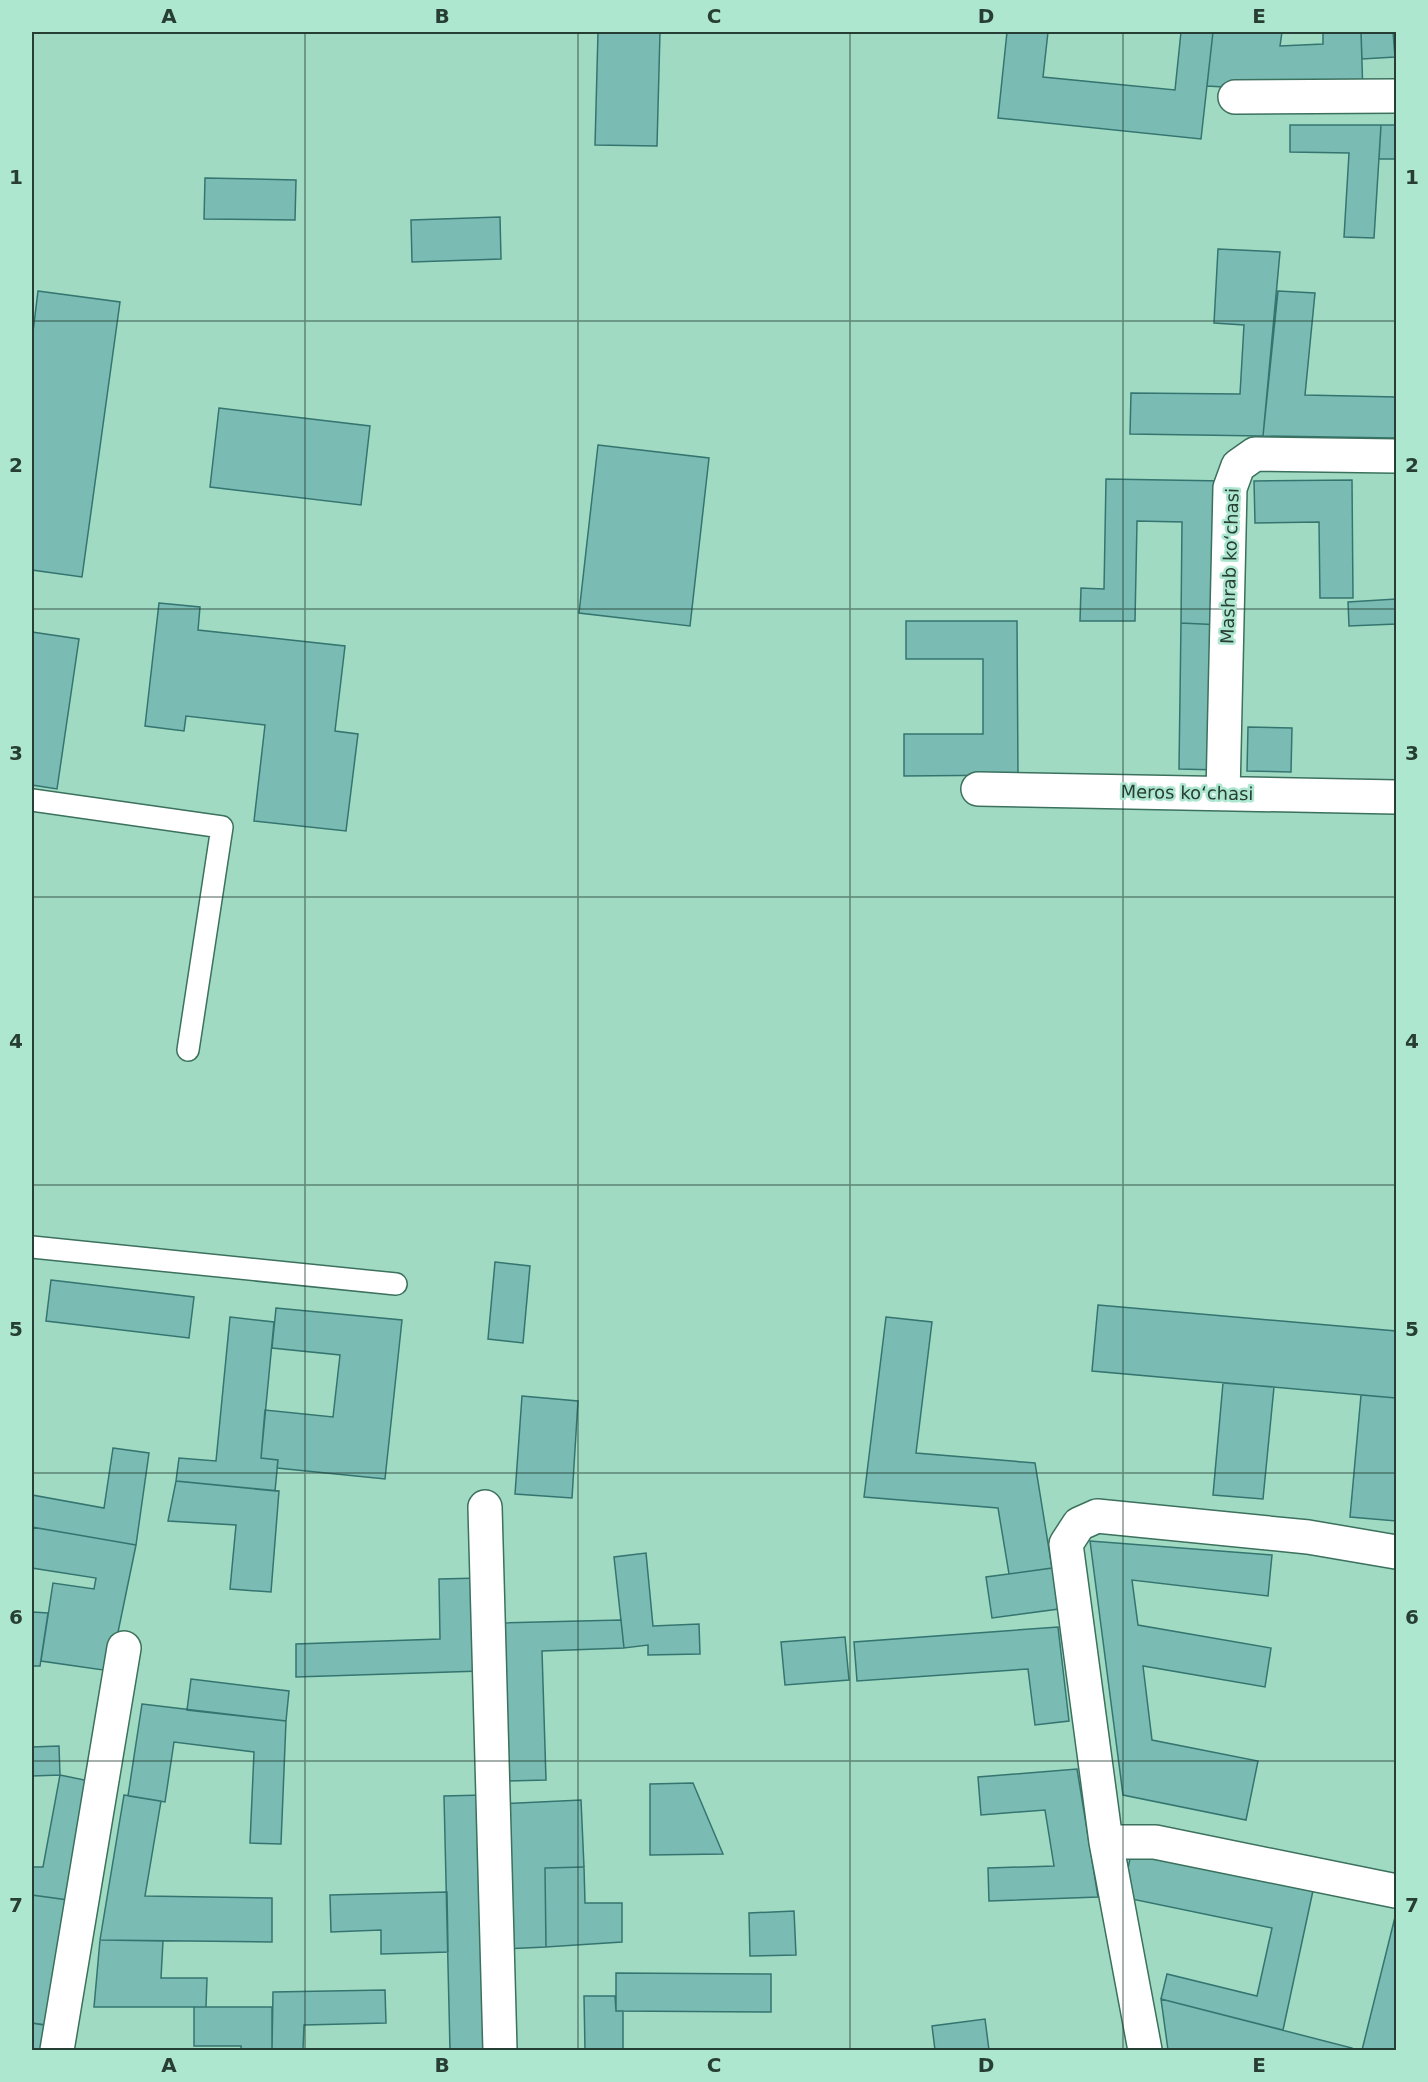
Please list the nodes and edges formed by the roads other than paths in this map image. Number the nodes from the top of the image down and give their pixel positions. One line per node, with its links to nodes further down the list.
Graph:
1 (1396, 96): 2 (street)
2 (1235, 97)
3 (1396, 456): 5 (street, Mashrab koʻchasi)
4 (978, 789): 5 (street, Meros koʻchasi)
5 (1223, 794): 6 (street, Meros koʻchasi)
6 (1396, 798)
7 (32, 800): 8 (lane)
8 (188, 1050)
9 (32, 1247): 10 (lane)
10 (396, 1284)
11 (485, 1507): 17 (street)
12 (1396, 1552): 14 (street)
13 (124, 1648): 16 (street)
14 (1106, 1842): 15 (street); 18 (street)
15 (1396, 1891)
16 (57, 2050)
17 (500, 2050)
18 (1145, 2050)

